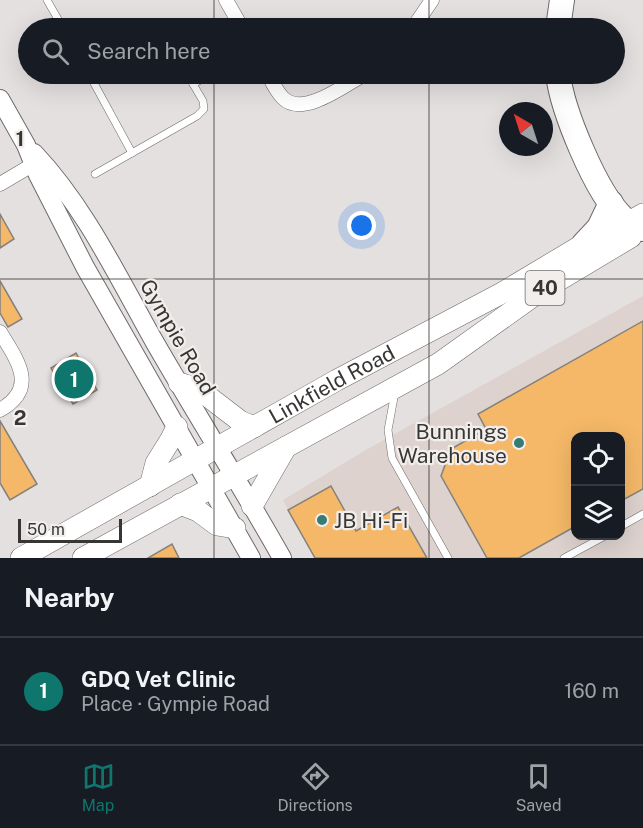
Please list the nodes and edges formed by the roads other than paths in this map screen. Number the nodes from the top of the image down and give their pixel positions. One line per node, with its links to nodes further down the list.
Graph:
1 (47, 0): 5 (lane)
2 (226, 0): 6 (street)
3 (432, 0): 7 (street)
4 (562, 0): 8 (highway)
5 (57, 18)
6 (236, 18)
7 (420, 18)
8 (559, 18)
9 (94, 84): 16 (lane)
10 (193, 84): 16 (lane)
11 (274, 84): 12 (street)
12 (347, 84)
13 (559, 84): 20 (highway)
14 (0, 99): 15 (main road, Gympie Road)
15 (26, 145): 17 (main road, Gympie Road); 24 (main road, Gympie Road)
16 (132, 153): 18 (lane)
17 (34, 164): 19 (street); 27 (main road, Gympie Road)
18 (94, 174)
19 (0, 184)
20 (611, 204): 21 (highway); 22 (highway)
21 (639, 224): 22 (main road, Linkfield Road / 40); 25 (main road, Linkfield Road / 40)
22 (584, 244): 28 (main road, Linkfield Road / 40)
23 (0, 332): 26 (street)
24 (178, 383): 28 (main road); 30 (main road, Gympie Road)
25 (397, 386): 29 (main road, Linkfield Road / 40); 45 (lane)
26 (0, 410)
27 (177, 427): 31 (main road, Gympie Road); 33 (main road)
28 (254, 428): 30 (main road, Linkfield Road / 40)
29 (286, 447): 32 (main road, Linkfield Road / 40); 36 (main road)
30 (219, 448): 31 (main road, Linkfield Road / 40); 32 (main road, Gympie Road)
31 (196, 460): 33 (main road, Linkfield Road / 40); 34 (main road, Gympie Road)
32 (234, 474): 34 (main road, Linkfield Road / 40); 36 (main road, Gympie Road)
33 (150, 486): 41 (main road, Linkfield Road / 40)
34 (212, 487): 35 (main road, Linkfield Road / 40); 39 (main road, Gympie Road)
35 (180, 504): 39 (main road); 42 (main road, Linkfield Road / 40)
36 (252, 506): 44 (main road, Gympie Road)
37 (643, 514): 38 (lane)
38 (625, 525)
39 (235, 528): 43 (main road, Gympie Road)
40 (598, 540): 46 (lane)
41 (21, 558)
42 (83, 558)
43 (251, 558)
44 (282, 558)
45 (448, 558)
46 (564, 558)

